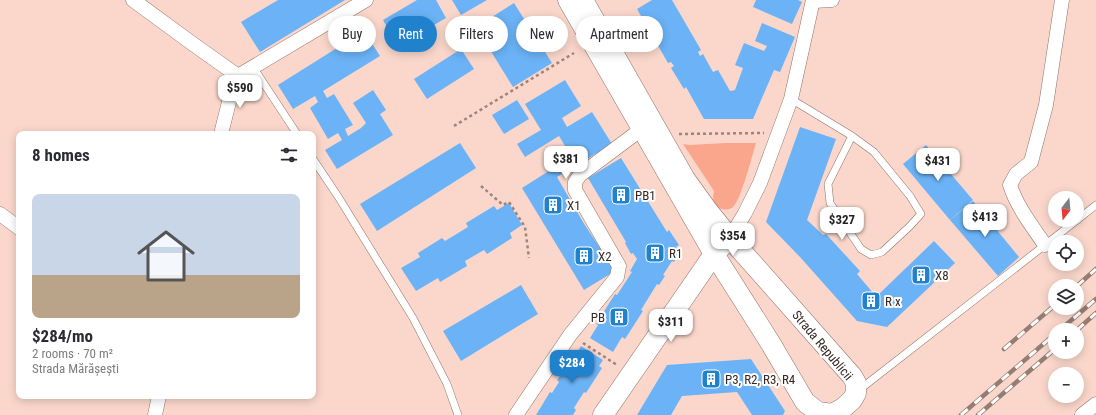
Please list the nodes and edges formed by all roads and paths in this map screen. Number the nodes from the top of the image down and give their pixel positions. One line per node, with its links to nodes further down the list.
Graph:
1 (133, 0): 10 (street)
2 (366, 0): 9 (street)
3 (568, 0): 13 (street, Strada Republicii)
4 (583, 0): 26 (street, Strada Republicii)
5 (832, 0): 7 (street)
6 (1062, 0): 27 (street)
7 (813, 1): 11 (street)
8 (574, 53): 12 (path)
9 (253, 68): 10 (street); 15 (lane)
10 (238, 76): 14 (street)
11 (791, 99): 16 (street); 18 (lane)
12 (454, 126)
13 (643, 129): 28 (street, Strada Republicii); 30 (street)
14 (222, 131)
15 (295, 131)
16 (779, 132): 17 (path); 26 (street)
17 (676, 134)
18 (852, 136): 18 (lane)
19 (316, 164): 36 (lane)
20 (482, 186): 29 (path)
21 (1096, 205): 23 (lane)
22 (0, 214): 24 (street)
23 (1084, 214)
24 (16, 226)
25 (1068, 227): 27 (lane)
26 (730, 238): 28 (street); 32 (street, Strada Republicii)
27 (1044, 245): 32 (lane)
28 (714, 254): 31 (street); 32 (street, Strada Republicii)
29 (529, 258)
30 (570, 335): 31 (path); 37 (street)
31 (631, 374): 38 (street)
32 (856, 393)
33 (158, 399): 35 (street)
34 (1096, 404): 39 (street)
35 (155, 415)
36 (458, 415)
37 (516, 415)
38 (603, 415)
39 (1082, 415)

